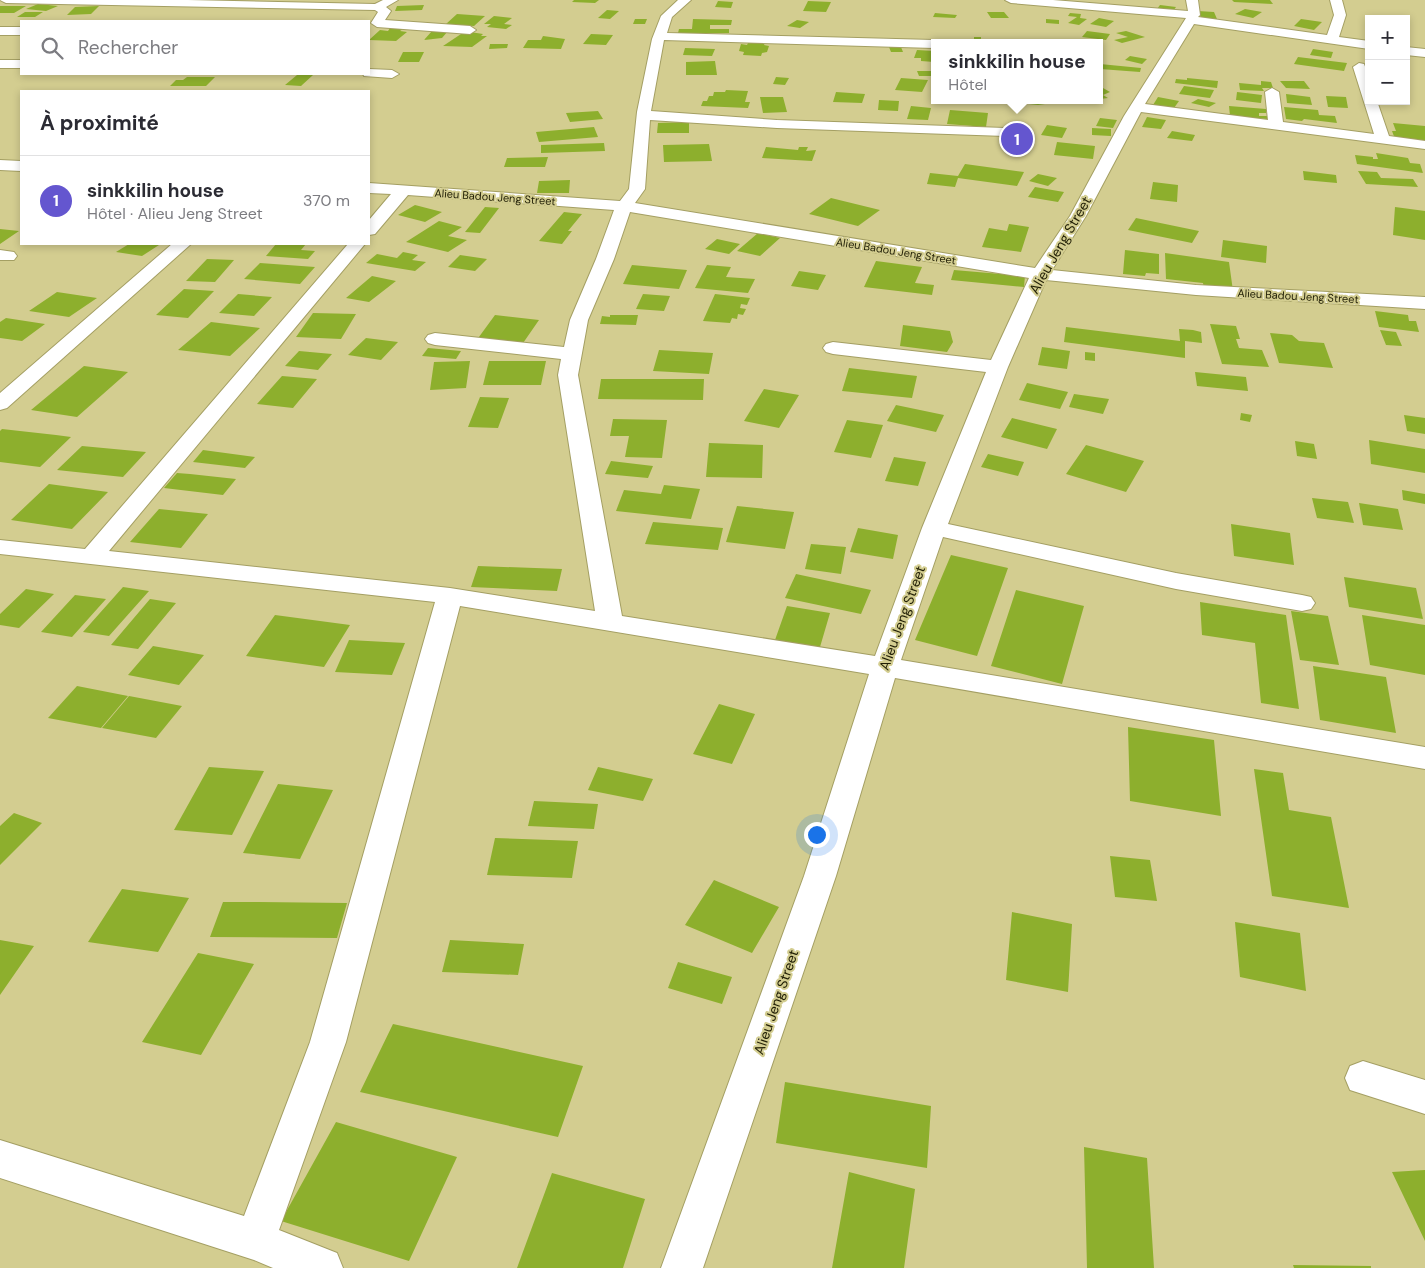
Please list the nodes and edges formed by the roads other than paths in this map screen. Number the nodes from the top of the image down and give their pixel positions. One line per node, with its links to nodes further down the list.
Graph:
1 (6, 0): 6 (street)
2 (392, 0): 7 (street)
3 (685, 0): 13 (street)
4 (1011, 0): 8 (street)
5 (1336, 0): 14 (street)
6 (254, 5): 7 (street); 9 (street)
7 (377, 7): 10 (street)
8 (1192, 12): 14 (street); 27 (street, Alieu Jeng Street)
9 (207, 17)
10 (470, 30)
11 (0, 31): 12 (street)
12 (20, 31)
13 (659, 36): 15 (street); 28 (street)
14 (1332, 40): 16 (street)
15 (931, 44)
16 (1365, 44)
17 (1410, 51): 18 (street)
18 (1425, 53)
19 (0, 64): 20 (street)
20 (20, 64)
21 (1359, 67): 24 (street)
22 (370, 73): 23 (street)
23 (392, 74)
24 (1365, 87)
25 (1272, 92): 29 (street)
26 (1371, 105): 31 (street)
27 (1138, 106): 29 (street); 39 (street, Alieu Jeng Street)
28 (644, 115): 30 (street); 35 (street)
29 (1276, 126): 31 (street)
30 (1005, 132)
31 (1384, 140): 32 (street)
32 (1425, 145)
33 (370, 188): 34 (street, Alieu Badou Jeng Street)
34 (403, 190): 35 (street, Alieu Badou Jeng Street); 36 (street)
35 (624, 206): 39 (street, Alieu Badou Jeng Street); 43 (street)
36 (370, 229)
37 (181, 245): 45 (street)
38 (356, 245): 48 (street)
39 (1040, 274): 40 (street, Alieu Badou Jeng Street); 44 (street, Alieu Jeng Street)
40 (1425, 303)
41 (436, 339): 43 (street)
42 (833, 348): 44 (street)
43 (572, 354): 51 (street)
44 (998, 367): 46 (street, Alieu Jeng Street)
45 (0, 404)
46 (934, 528): 50 (street); 52 (street, Alieu Jeng Street)
47 (0, 547): 48 (street)
48 (91, 557): 49 (street)
49 (450, 596): 51 (street); 57 (street)
50 (1302, 603)
51 (610, 623): 52 (street)
52 (884, 667): 53 (street); 59 (street, Alieu Jeng Street)
53 (1425, 758)
54 (1363, 1078): 55 (street)
55 (1425, 1097)
56 (0, 1159): 57 (street)
57 (255, 1240): 58 (street)
58 (322, 1268)
59 (682, 1268)

